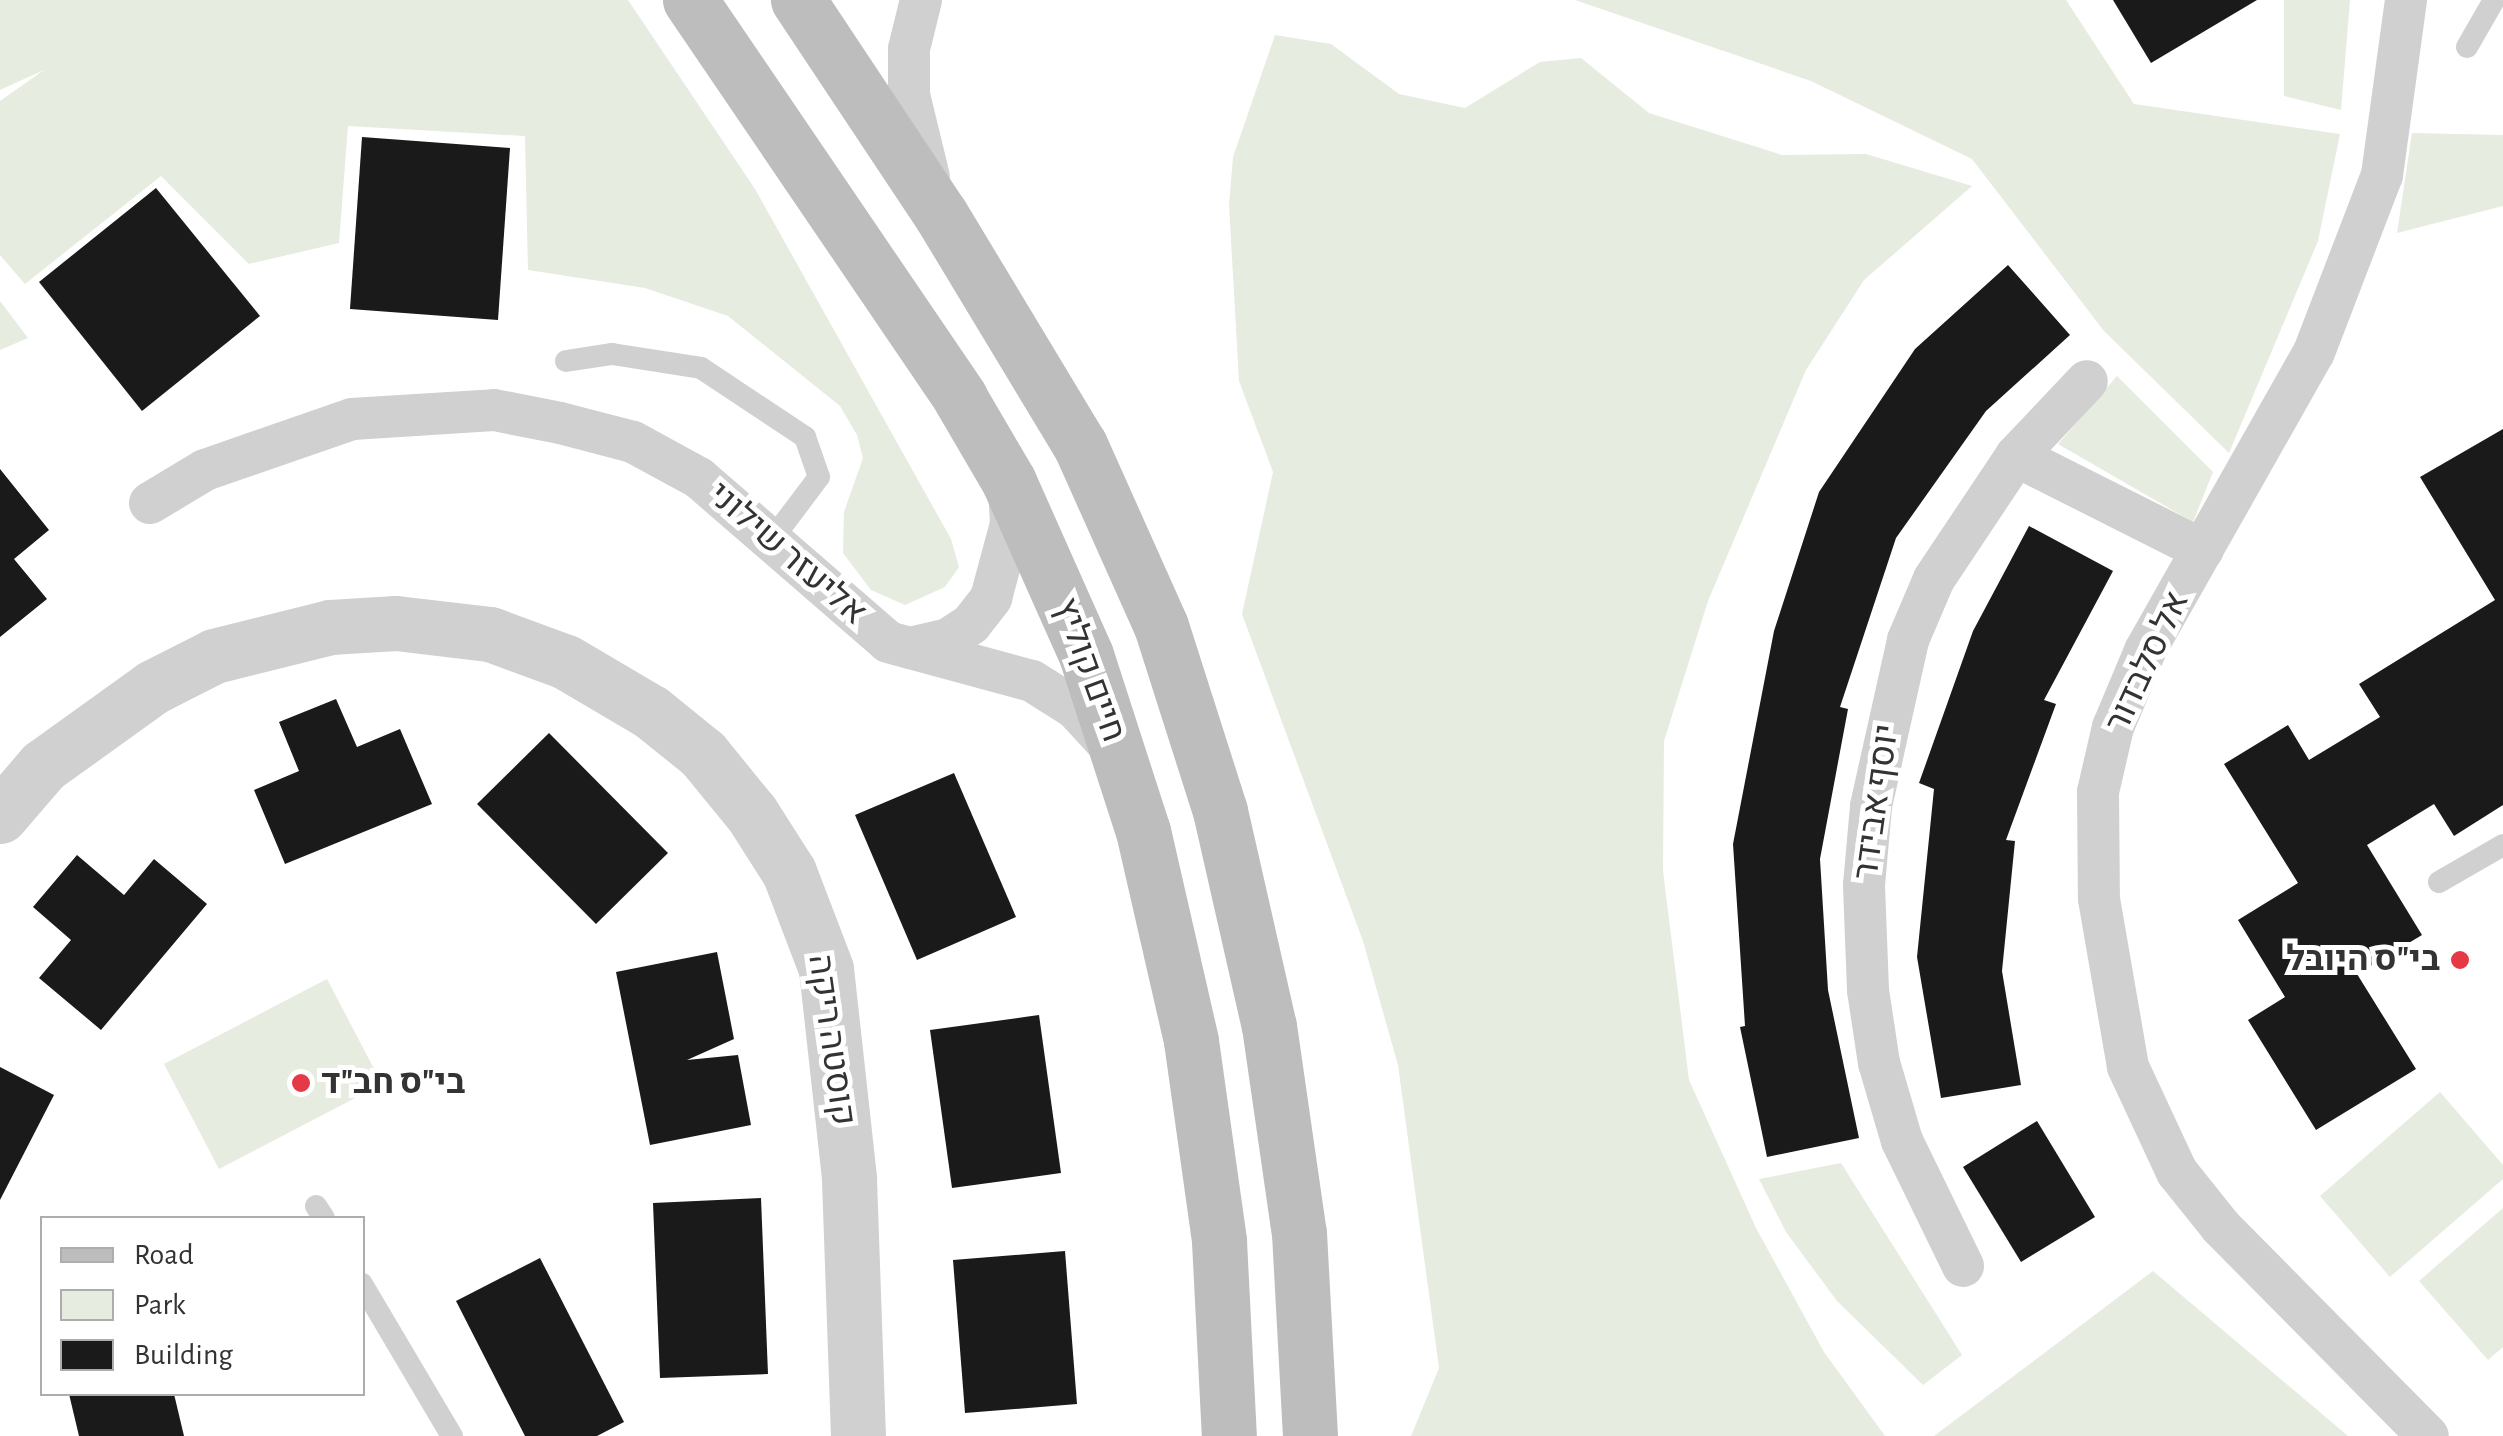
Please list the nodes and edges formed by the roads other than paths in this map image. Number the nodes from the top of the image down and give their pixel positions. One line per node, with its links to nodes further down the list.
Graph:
1 (690, 0): 11 (main road, חיים קוליץ)
2 (798, 0): 7 (main road)
3 (921, 0): 7 (street)
4 (2406, 0): 14 (street, אל סלבדור)
5 (2494, 0): 6 (lane)
6 (2467, 47)
7 (941, 215): 25 (main road)
8 (566, 360): 13 (lane)
9 (2087, 381): 10 (street, יוסף אבידר)
10 (2016, 456): 14 (street); 20 (street, יוסף אבידר)
11 (1009, 482): 15 (street); 16 (main road, חיים קוליץ)
12 (150, 503): 13 (street, אליעזר שילוני)
13 (772, 538): 15 (street, אליעזר שילוני)
14 (2203, 550): 26 (street, אל סלבדור)
15 (910, 648): 16 (street, אליעזר שילוני)
16 (1121, 758): 24 (main road, חיים קוליץ)
17 (0, 816): 23 (street, קוסטה ריקה)
18 (2503, 845): 19 (lane)
19 (2439, 882)
20 (1962, 1266)
21 (365, 1289): 22 (lane)
22 (452, 1436)
23 (858, 1436)
24 (1230, 1436)
25 (1310, 1436)
26 (2428, 1436)

